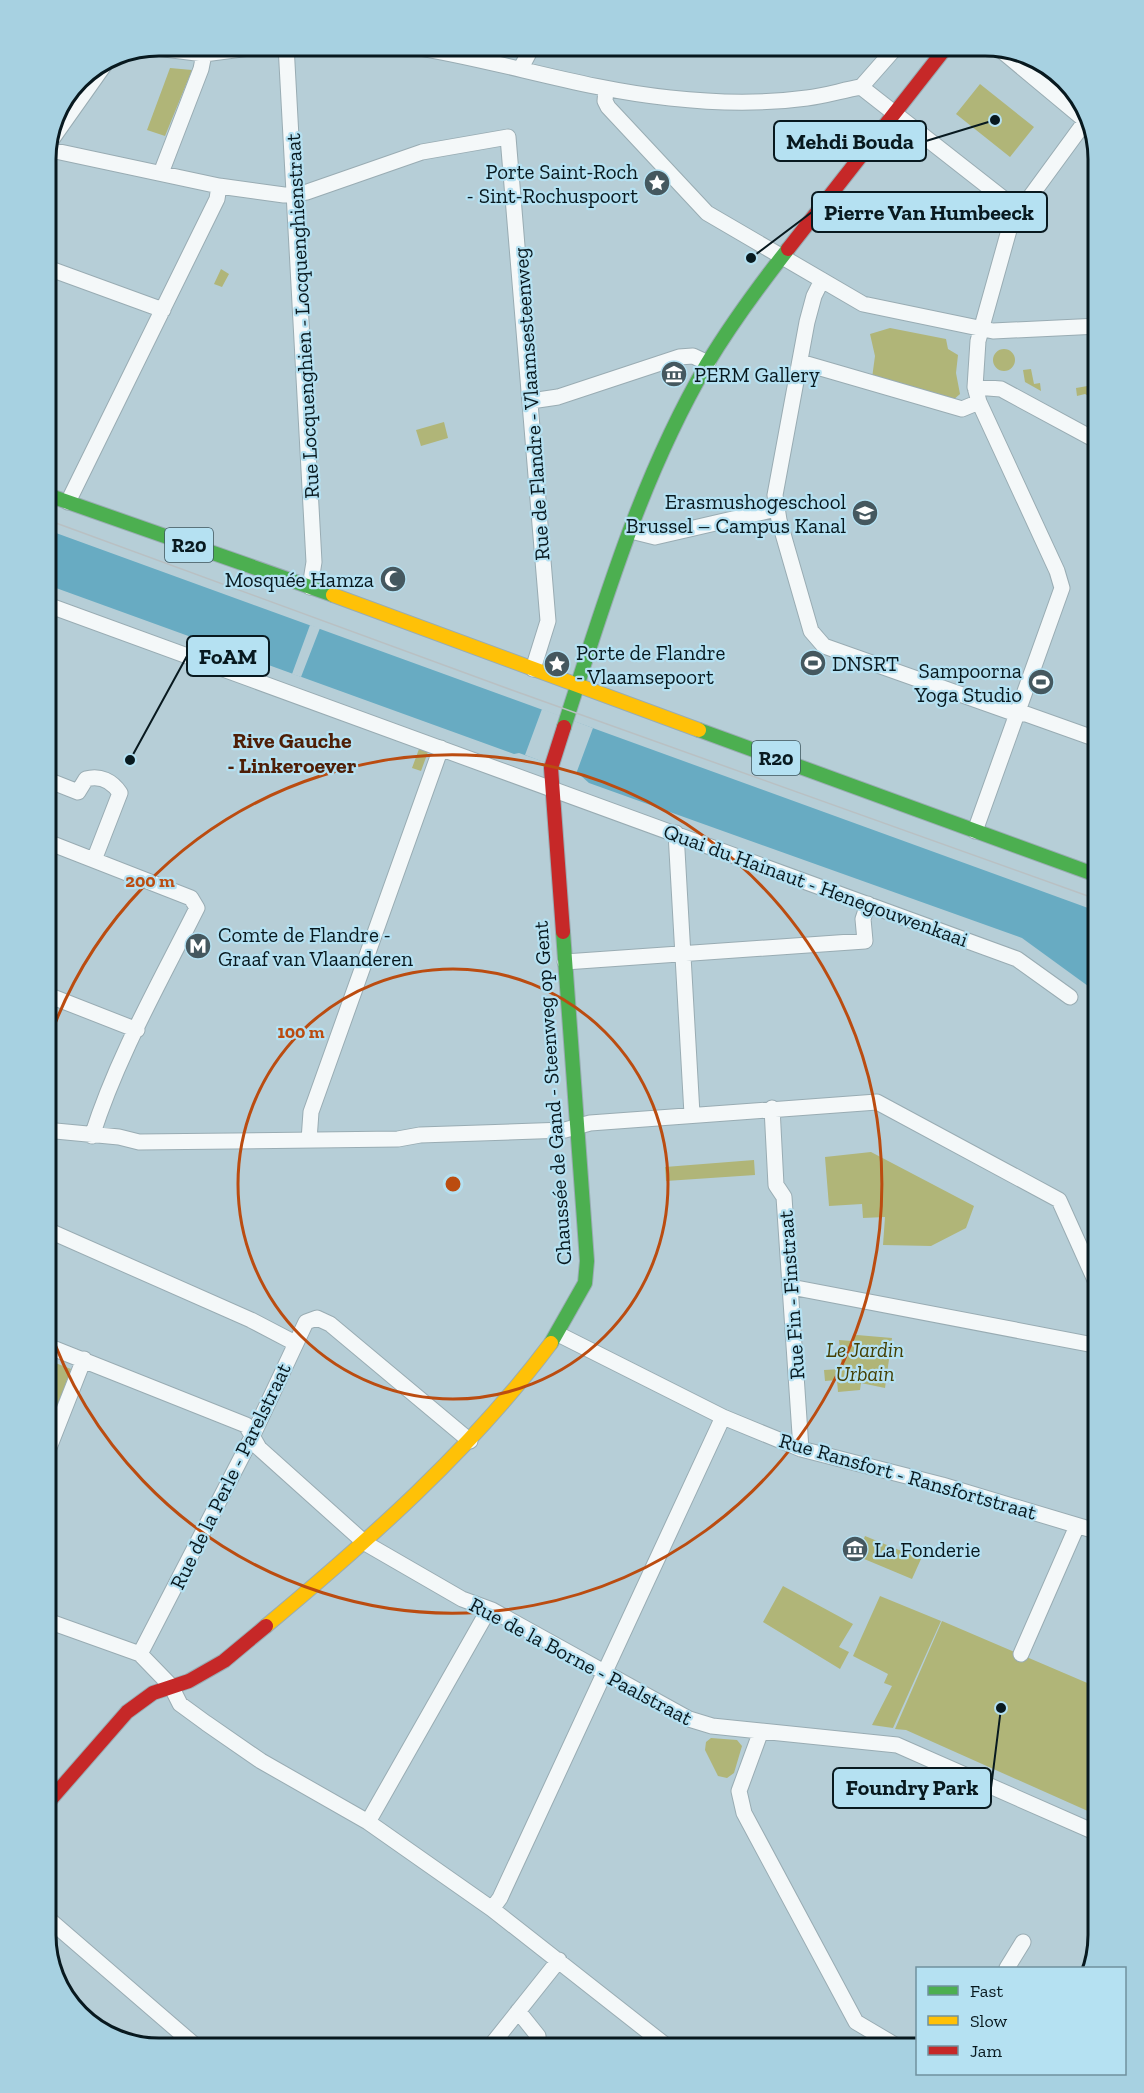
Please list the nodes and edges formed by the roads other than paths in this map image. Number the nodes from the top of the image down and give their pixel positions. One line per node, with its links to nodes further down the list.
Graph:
1 (204, 56): 17 (street)
2 (287, 56): 19 (street, Rue Locquenghien - Locquenghienstraat)
3 (457, 56): 8 (street)
4 (528, 56): 8 (street)
5 (888, 56): 10 (street)
6 (939, 56): 13 (street)
7 (1013, 60): 12 (street)
8 (521, 69): 11 (street)
9 (96, 77): 15 (street)
10 (861, 87): 11 (street); 13 (street)
11 (606, 89): 21 (street)
12 (1076, 108)
13 (894, 114): 20 (street); 21 (street)
14 (1083, 125): 20 (street)
15 (61, 126)
16 (56, 152): 17 (street)
17 (161, 173): 18 (street)
18 (219, 186): 19 (street); 24 (street)
19 (296, 194): 30 (street, Rue de Flandre - Vlaamsesteenweg); 36 (street, Rue Locquenghien - Locquenghienstraat)
20 (1018, 210): 26 (street)
21 (782, 257): 23 (street); 28 (street)
22 (56, 271): 24 (street)
23 (822, 280): 26 (street); 27 (street)
24 (163, 310): 33 (street)
25 (1088, 327): 26 (street)
26 (982, 328): 29 (street)
27 (800, 362): 29 (street); 34 (street)
28 (708, 363): 30 (street); 35 (street)
29 (977, 394): 31 (street); 40 (street)
30 (531, 401): 38 (street, Rue de Flandre - Vlaamsesteenweg)
31 (1088, 436)
32 (56, 498): 33 (street, R20)
33 (68, 502): 36 (street, R20)
34 (776, 509): 35 (street); 40 (street)
35 (631, 531): 39 (street)
36 (310, 587): 38 (street, R20)
37 (56, 608): 42 (street, Quai du Hainaut - Henegouwenkaai)
38 (533, 669): 39 (street, R20)
39 (576, 686): 44 (street, Chaussée de Gand - Steenweg op Gent); 45 (street, R20)
40 (1016, 714): 41 (street); 45 (street)
41 (1088, 736)
42 (441, 748): 44 (street, Quai du Hainaut - Henegouwenkaai); 61 (street)
43 (56, 783): 48 (street)
44 (553, 789): 46 (street, Quai du Hainaut - Henegouwenkaai); 52 (street, Chaussée de Gand - Steenweg op Gent)
45 (975, 831): 49 (street, R20)
46 (676, 833): 50 (street, Quai du Hainaut - Henegouwenkaai); 51 (street)
47 (56, 845): 48 (street)
48 (94, 860): 55 (street)
49 (1088, 872)
50 (868, 904): 51 (street); 53 (street, Quai du Hainaut - Henegouwenkaai)
51 (684, 953): 52 (street); 57 (street)
52 (565, 962): 58 (street, Chaussée de Gand - Steenweg op Gent)
53 (1070, 997)
54 (56, 998): 55 (street)
55 (137, 1030): 60 (street)
56 (772, 1108): 57 (street); 63 (street); 64 (street, Rue Fin - Finstraat)
57 (692, 1114): 58 (street)
58 (578, 1126): 61 (street); 65 (street, Chaussée de Gand - Steenweg op Gent)
59 (56, 1131): 60 (street)
60 (92, 1136): 61 (street)
61 (309, 1140)
62 (56, 1234): 66 (street)
63 (1088, 1265)
64 (791, 1287): 67 (street); 74 (street, Rue Fin - Finstraat)
65 (558, 1334): 70 (street, Rue Ransfort - Ransfortstraat); 73 (street, Chaussée de Gand - Steenweg op Gent)
66 (295, 1343): 72 (street, Rue de la Perle - Parelstraat); 73 (street, Rue de la Perle - Parelstraat)
67 (1088, 1344)
68 (56, 1349): 69 (street, Rue de la Borne - Paalstraat)
69 (84, 1359): 71 (street); 72 (street, Rue de la Borne - Paalstraat)
70 (723, 1417): 74 (street, Rue Ransfort - Ransfortstraat); 82 (street)
71 (56, 1430)
72 (252, 1437): 77 (street, Rue de la Borne - Paalstraat); 80 (street, Rue de la Perle - Parelstraat)
73 (470, 1441): 77 (street, Chaussée de Gand - Steenweg op Gent)
74 (801, 1449): 75 (street, Rue Ransfort - Ransfortstraat)
75 (1077, 1526): 76 (street, Rue Ransfort - Ransfortstraat); 81 (street)
76 (1088, 1529)
77 (365, 1543): 78 (street, Rue de la Borne - Paalstraat); 83 (street, Chaussée de Gand - Steenweg op Gent)
78 (489, 1609): 82 (street, Rue de la Borne - Paalstraat); 86 (street)
79 (56, 1624): 80 (street)
80 (140, 1654): 83 (street)
81 (1021, 1654)
82 (604, 1672): 84 (street, Rue de la Borne - Paalstraat); 88 (street)
83 (171, 1686): 85 (street, Chaussée de Gand - Steenweg op Gent); 86 (street)
84 (761, 1731): 87 (street, Rue de la Borne - Paalstraat); 98 (street)
85 (56, 1793)
86 (368, 1822): 88 (street)
87 (1088, 1829)
88 (492, 1909): 91 (street)
89 (56, 1925): 94 (street)
90 (1023, 1942): 92 (street)
91 (559, 1960): 93 (street); 97 (street)
92 (1008, 1967)
93 (518, 2011): 95 (street); 96 (street)
94 (185, 2037)
95 (497, 2037)
96 (538, 2037)
97 (656, 2038)
98 (883, 2038)

